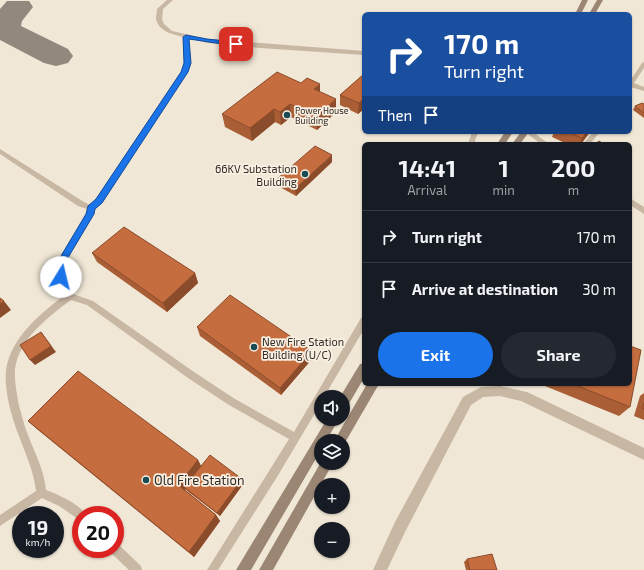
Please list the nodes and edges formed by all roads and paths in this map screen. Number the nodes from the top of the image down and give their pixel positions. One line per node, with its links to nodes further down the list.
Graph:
1 (170, 0): 6 (lane)
2 (585, 0): 4 (main road)
3 (600, 0): 5 (main road)
4 (579, 12)
5 (593, 12)
6 (186, 37): 7 (lane); 20 (lane)
7 (362, 53)
8 (644, 64): 9 (lane)
9 (632, 82)
10 (632, 86): 11 (lane)
11 (644, 89)
12 (524, 134): 15 (main road)
13 (529, 134): 16 (lane)
14 (596, 134): 17 (lane)
15 (518, 142)
16 (543, 142)
17 (588, 142)
18 (0, 151): 20 (lane)
19 (632, 202): 21 (lane)
20 (91, 208): 22 (lane)
21 (644, 211)
22 (70, 296): 29 (lane); 32 (lane)
23 (362, 324): 29 (lane)
24 (362, 371): 26 (main road)
25 (372, 386): 28 (main road)
26 (350, 391)
27 (329, 426): 38 (main road)
28 (344, 434)
29 (296, 438): 37 (lane)
30 (644, 454): 40 (street)
31 (323, 470): 39 (main road)
32 (41, 493): 33 (lane); 34 (lane)
33 (72, 509)
34 (0, 521)
35 (124, 558): 36 (lane)
36 (137, 570)
37 (212, 570)
38 (243, 570)
39 (266, 570)
40 (380, 570)

